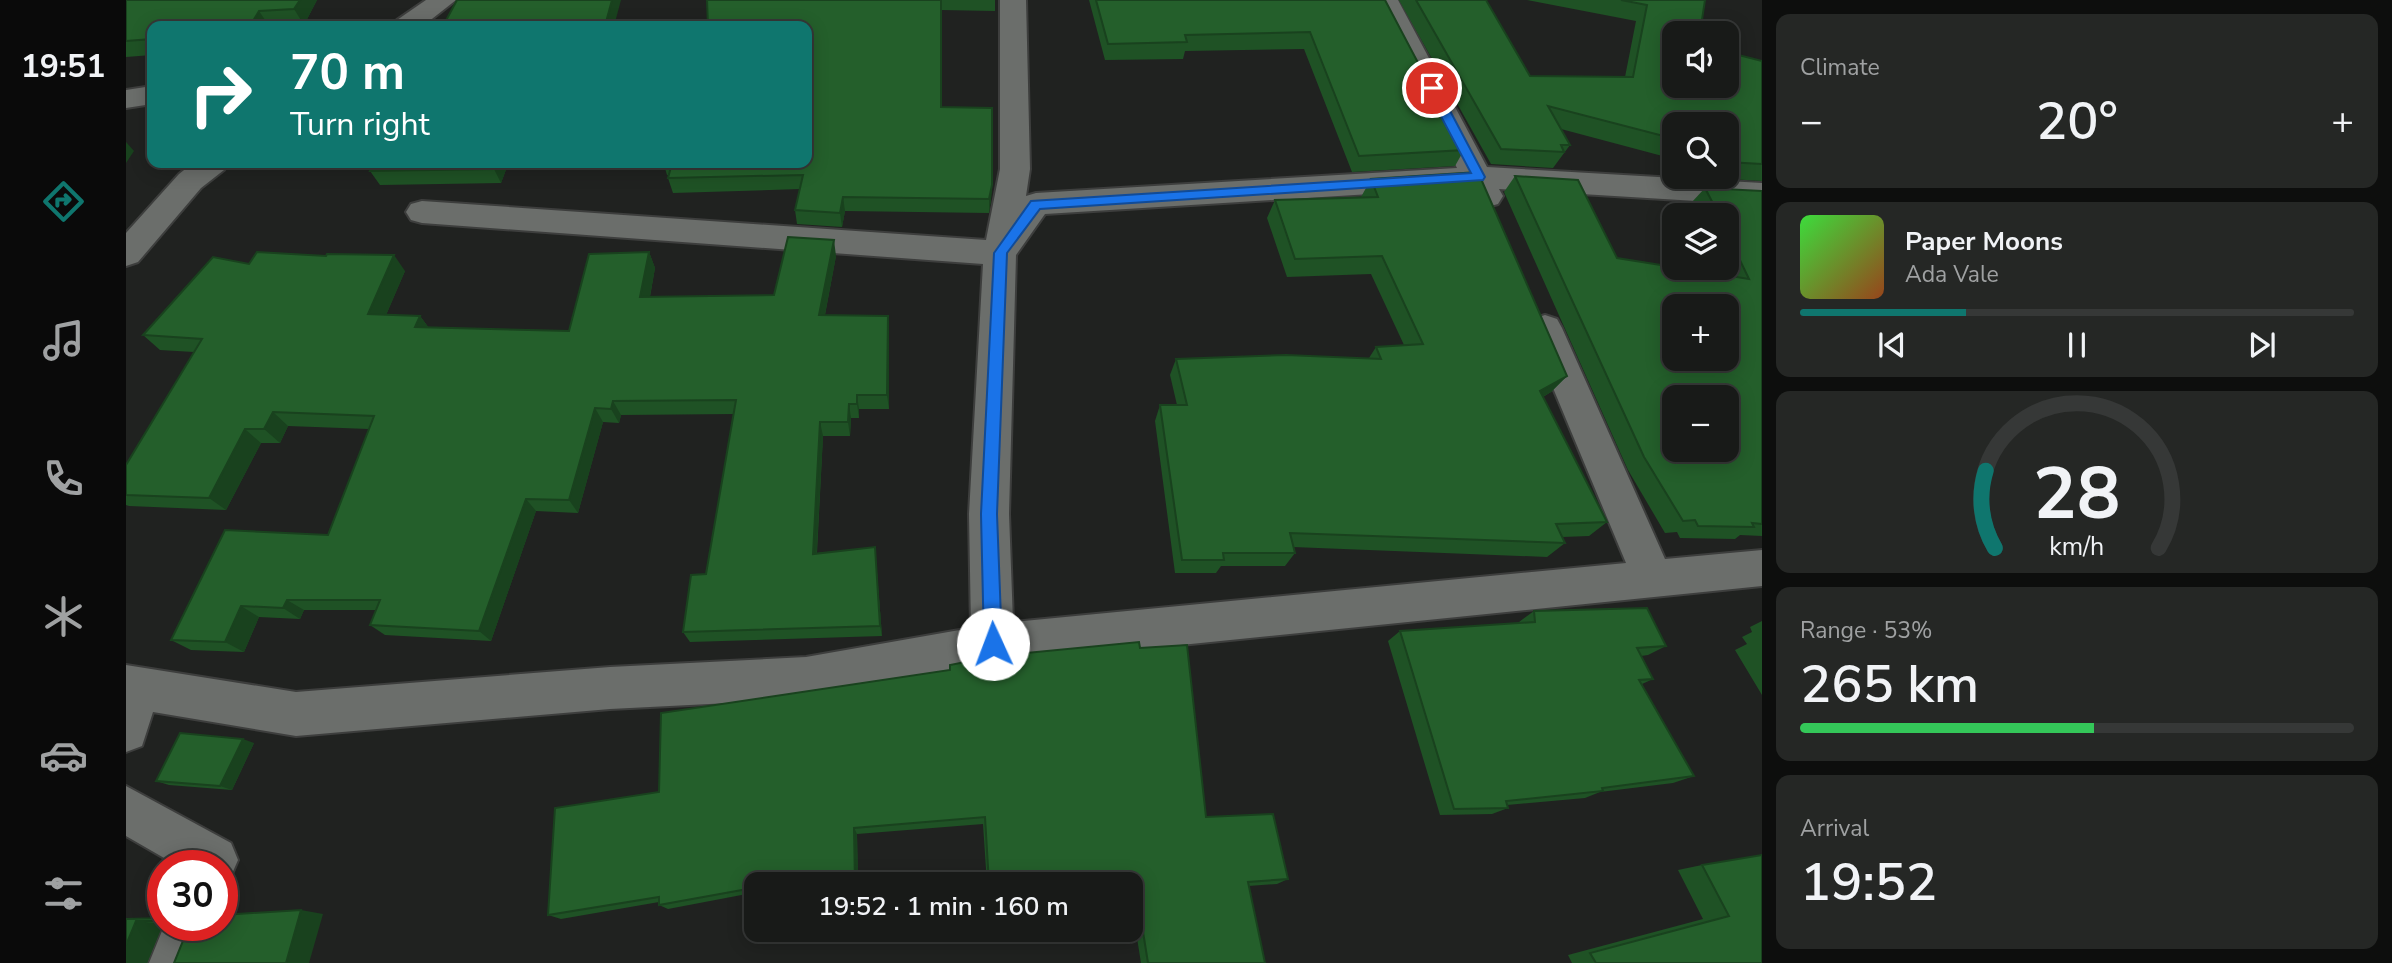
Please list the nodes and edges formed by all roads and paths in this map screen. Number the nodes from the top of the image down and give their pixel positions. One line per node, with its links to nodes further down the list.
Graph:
1 (443, 0): 4 (street)
2 (1013, 0): 12 (street)
3 (1385, 0): 8 (street)
4 (413, 21)
5 (147, 96): 6 (street)
6 (126, 99)
7 (207, 168): 13 (street)
8 (1479, 177): 9 (street); 11 (street); 12 (street)
9 (1762, 194)
10 (422, 212): 12 (street)
11 (1501, 227)
12 (1000, 253): 17 (street)
13 (126, 254)
14 (1533, 302): 16 (street)
15 (1762, 568): 16 (street)
16 (1653, 577): 17 (street)
17 (993, 644): 18 (street)
18 (131, 687): 19 (street)
19 (126, 730)
20 (126, 810): 21 (street)
21 (196, 850)
22 (182, 941): 23 (street)
23 (174, 963)

